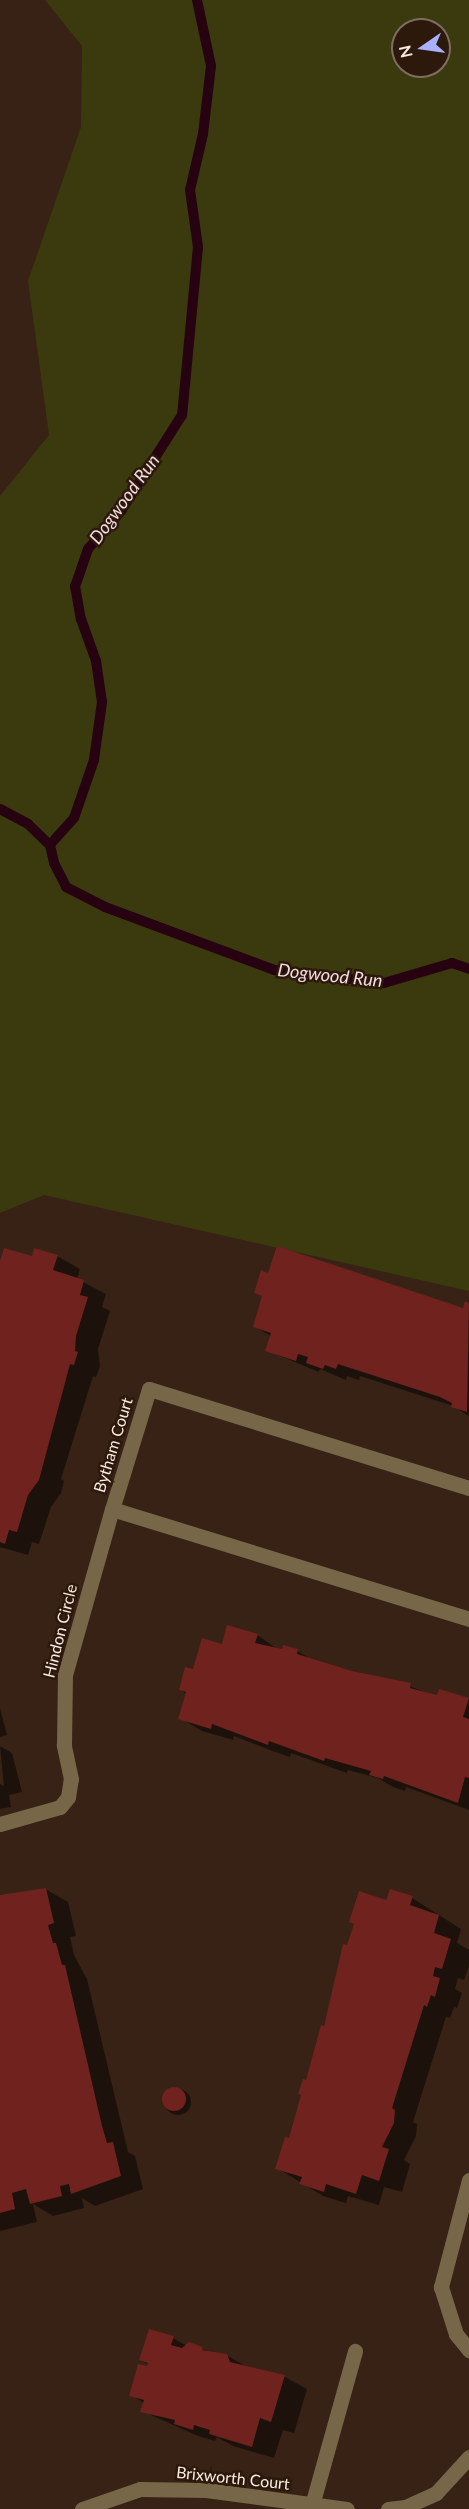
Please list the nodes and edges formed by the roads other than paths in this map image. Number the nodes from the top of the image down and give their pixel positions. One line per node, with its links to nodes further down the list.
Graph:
1 (469, 1488): 2 (street, Bytham Court)
2 (112, 1509): 3 (street, Bytham Court); 4 (street, Hindon Circle)
3 (469, 1619)
4 (0, 1824)
5 (469, 2180): 6 (street)
6 (469, 2350)
7 (356, 2351): 9 (street)
8 (469, 2457): 12 (street)
9 (312, 2505): 10 (street, Brixworth Court); 11 (street, Brixworth Court)
10 (82, 2509)
11 (347, 2509)
12 (388, 2509)

